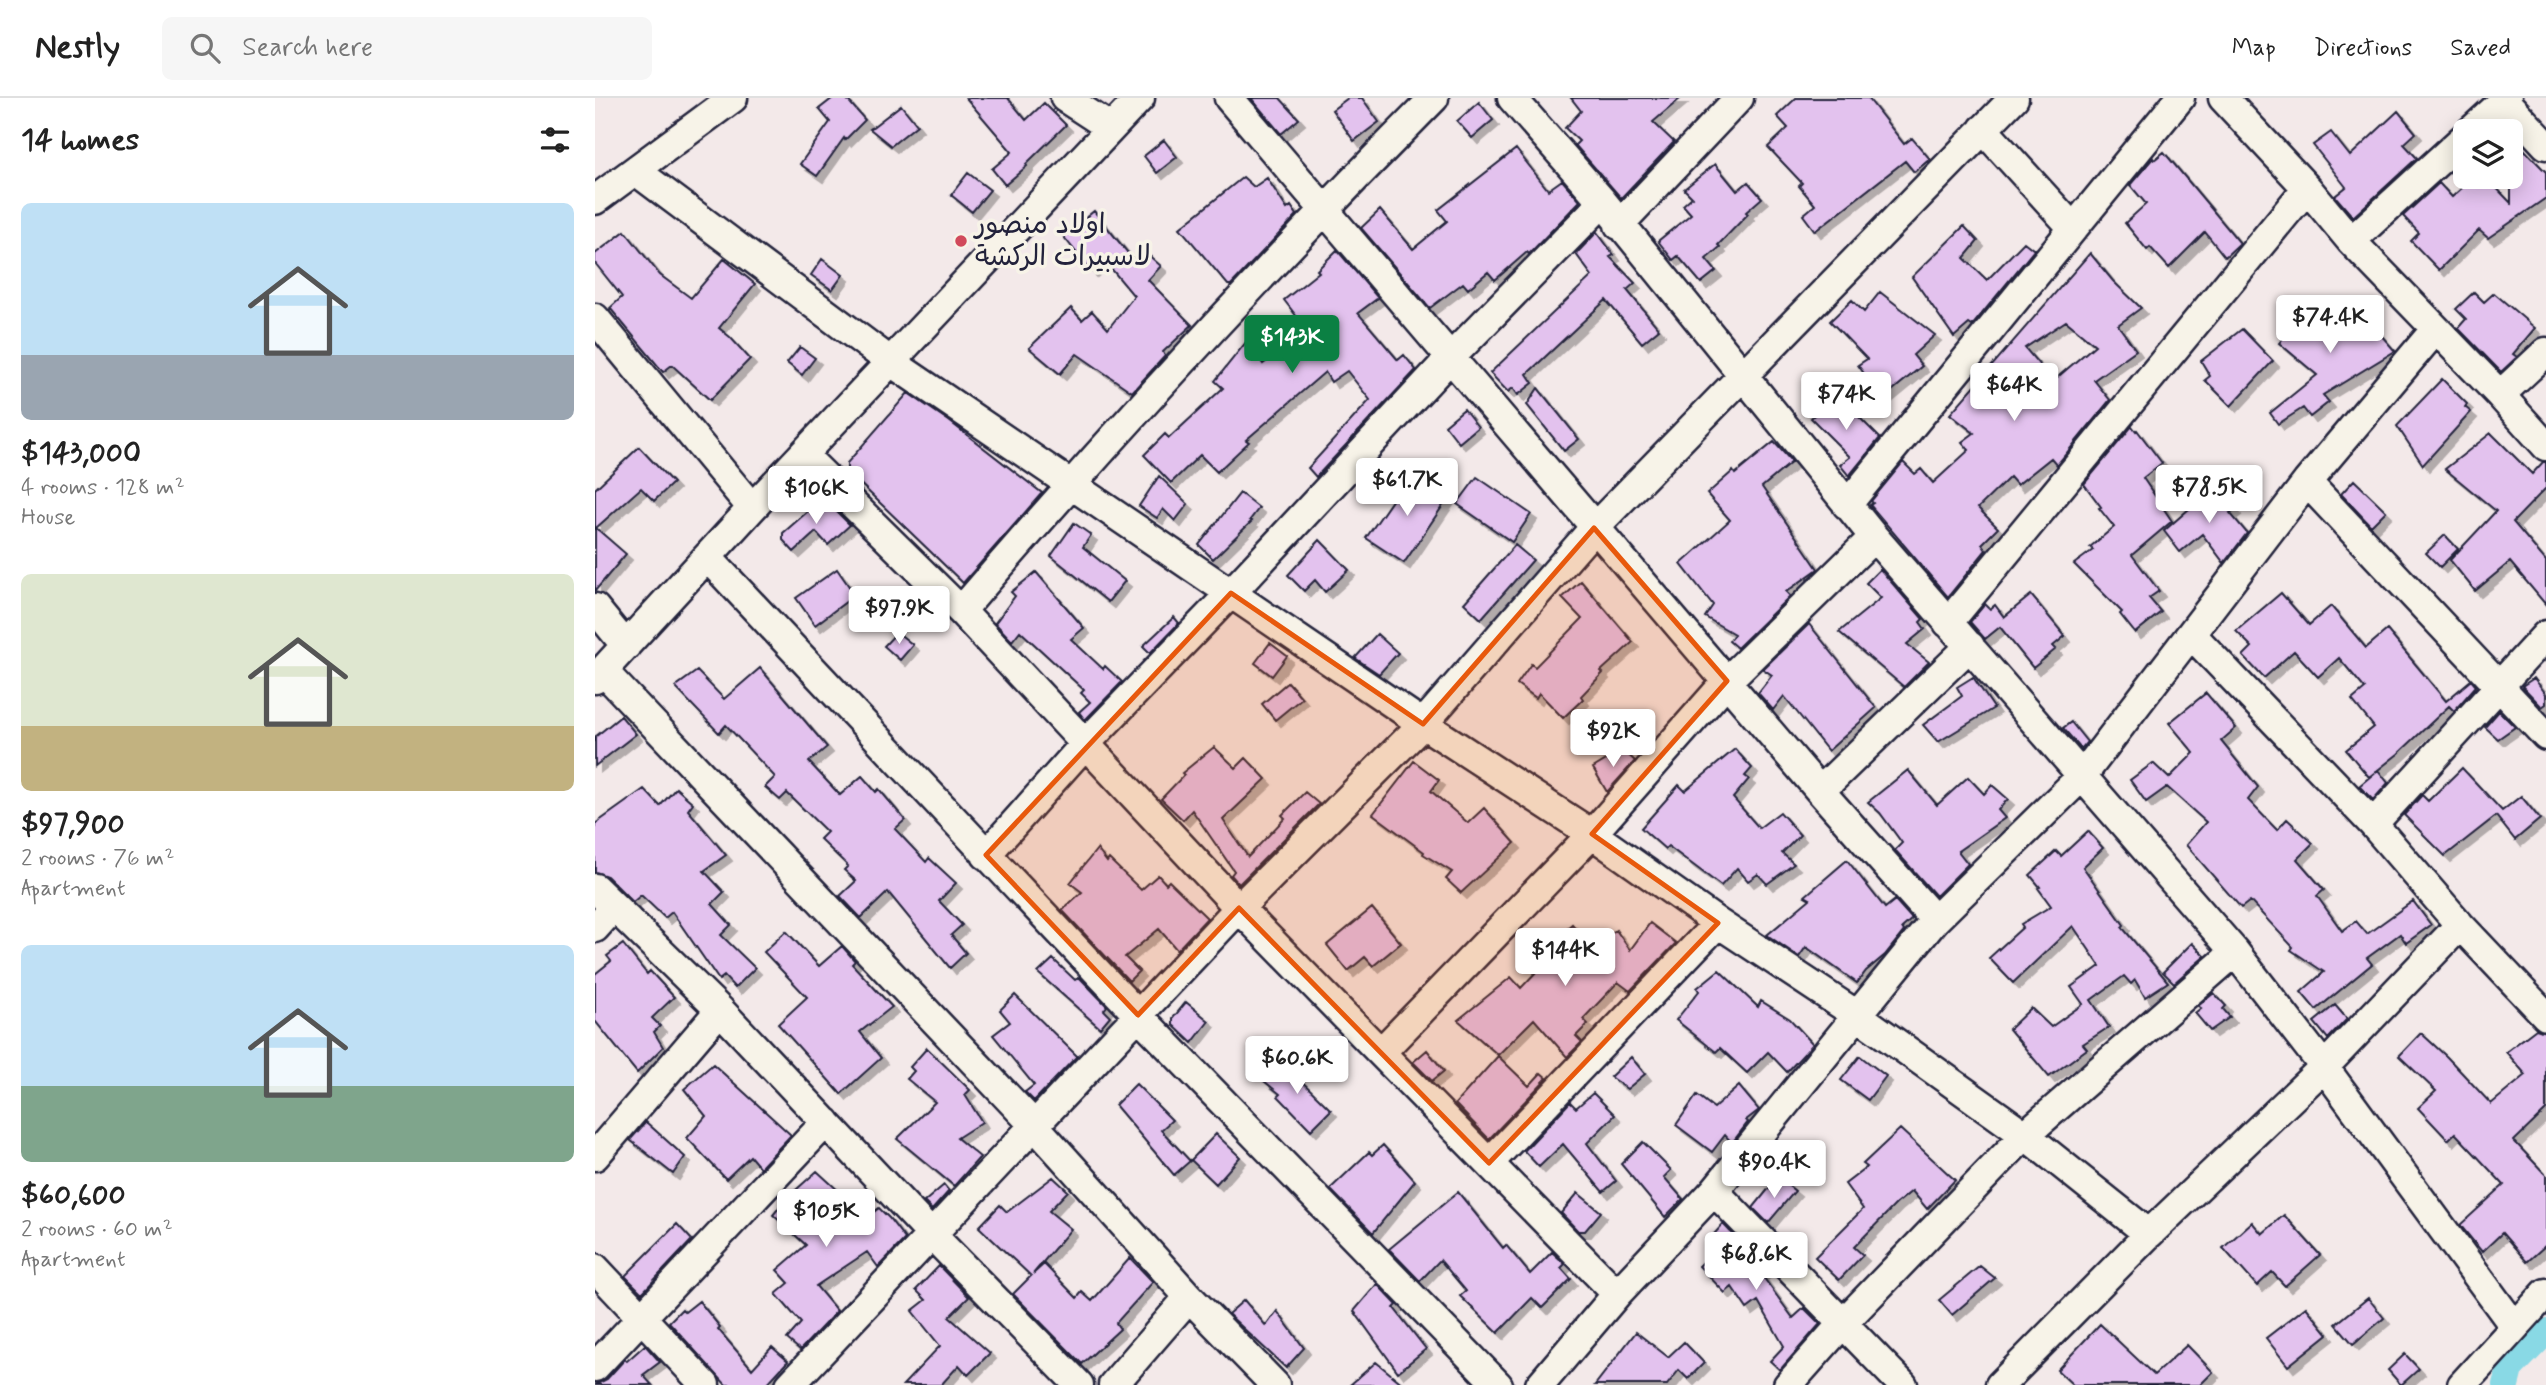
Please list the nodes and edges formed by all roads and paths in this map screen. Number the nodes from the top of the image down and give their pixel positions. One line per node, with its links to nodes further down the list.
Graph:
1 (733, 98): 17 (street)
2 (1065, 98): 13 (street)
3 (1140, 98): 13 (street)
4 (1229, 98): 20 (street)
5 (1434, 98): 20 (street)
6 (1512, 98): 21 (street)
7 (1739, 98): 21 (street)
8 (2014, 98): 14 (street)
9 (2180, 98): 22 (street)
10 (2223, 98): 18 (street)
11 (2505, 99): 12 (street); 15 (street)
12 (2484, 119)
13 (1111, 128): 28 (street)
14 (1983, 129): 22 (street); 29 (street)
15 (2546, 145)
16 (2453, 148): 23 (street)
17 (636, 171): 19 (street); 28 (street)
18 (2307, 188): 23 (street); 43 (street)
19 (595, 200)
20 (1324, 209): 27 (street); 34 (street)
21 (1611, 213): 27 (street); 29 (street)
22 (2073, 228): 35 (street)
23 (2351, 241): 25 (street)
24 (595, 318): 36 (street)
25 (2435, 330): 30 (street); 33 (street)
26 (2546, 352): 30 (street)
27 (1450, 358): 37 (street); 40 (street)
28 (891, 362): 32 (street); 34 (street)
29 (1744, 373): 35 (street); 37 (street)
30 (2500, 395): 31 (street)
31 (2546, 446)
32 (803, 456): 36 (street); 42 (street)
33 (2307, 482): 44 (street); 50 (street)
34 (1069, 485): 40 (street); 42 (street)
35 (1847, 505): 38 (street)
36 (752, 508): 39 (street)
37 (1594, 528): 49 (street); 51 (street)
38 (1874, 537): 43 (street); 49 (street)
39 (707, 557): 46 (street); 58 (street)
40 (1231, 593): 51 (street); 53 (street)
41 (595, 608): 46 (street)
42 (961, 611): 53 (street)
43 (1948, 622): 47 (street)
44 (2191, 634): 54 (street); 56 (street)
45 (2546, 635): 50 (street)
46 (626, 646): 48 (street)
47 (1970, 646): 54 (street); 55 (street)
48 (599, 675): 72 (street)
49 (1727, 681): 55 (street); 57 (street)
50 (2499, 685): 52 (street); 56 (street)
51 (1423, 724): 57 (street); 60 (street)
52 (2546, 736)
53 (1086, 743): 58 (street); 60 (street)
54 (2082, 776): 61 (street); 64 (street)
55 (1820, 791): 61 (street)
56 (2373, 824): 63 (street)
57 (1592, 835): 62 (street); 69 (street)
58 (986, 855): 66 (street)
59 (601, 908): 65 (street)
60 (1239, 908): 66 (street); 69 (street)
61 (1935, 920): 67 (street)
62 (1718, 923): 67 (street); 75 (street)
63 (2460, 925): 68 (street); 70 (street)
64 (2235, 952): 70 (street); 73 (street)
65 (720, 1010): 71 (street); 74 (street)
66 (1138, 1015): 72 (street); 93 (street)
67 (1857, 1015): 73 (street); 76 (street)
68 (2546, 1016)
69 (1381, 1052): 75 (street)
70 (2324, 1066): 78 (street); 85 (street)
71 (826, 1122): 77 (street); 83 (street)
72 (1034, 1125): 77 (street); 82 (street)
73 (2025, 1135): 78 (street); 84 (street)
74 (595, 1156)
75 (1489, 1163): 81 (street)
76 (1714, 1191): 81 (street); 84 (street)
77 (932, 1234): 87 (street); 90 (street)
78 (2149, 1234): 96 (street)
79 (595, 1268): 83 (street)
80 (2546, 1293): 85 (street)
81 (1617, 1294): 88 (street)
82 (1189, 1297): 91 (street); 92 (street)
83 (642, 1317): 86 (street); 89 (street)
84 (1843, 1322): 94 (street); 95 (street)
85 (2514, 1326): 97 (street)
86 (595, 1367)
87 (1065, 1380)
88 (1552, 1380)
89 (705, 1385)
90 (790, 1385)
91 (1113, 1385)
92 (1275, 1385)
93 (1498, 1385)
94 (1788, 1385)
95 (1903, 1385)
96 (2000, 1385)
97 (2462, 1385)

